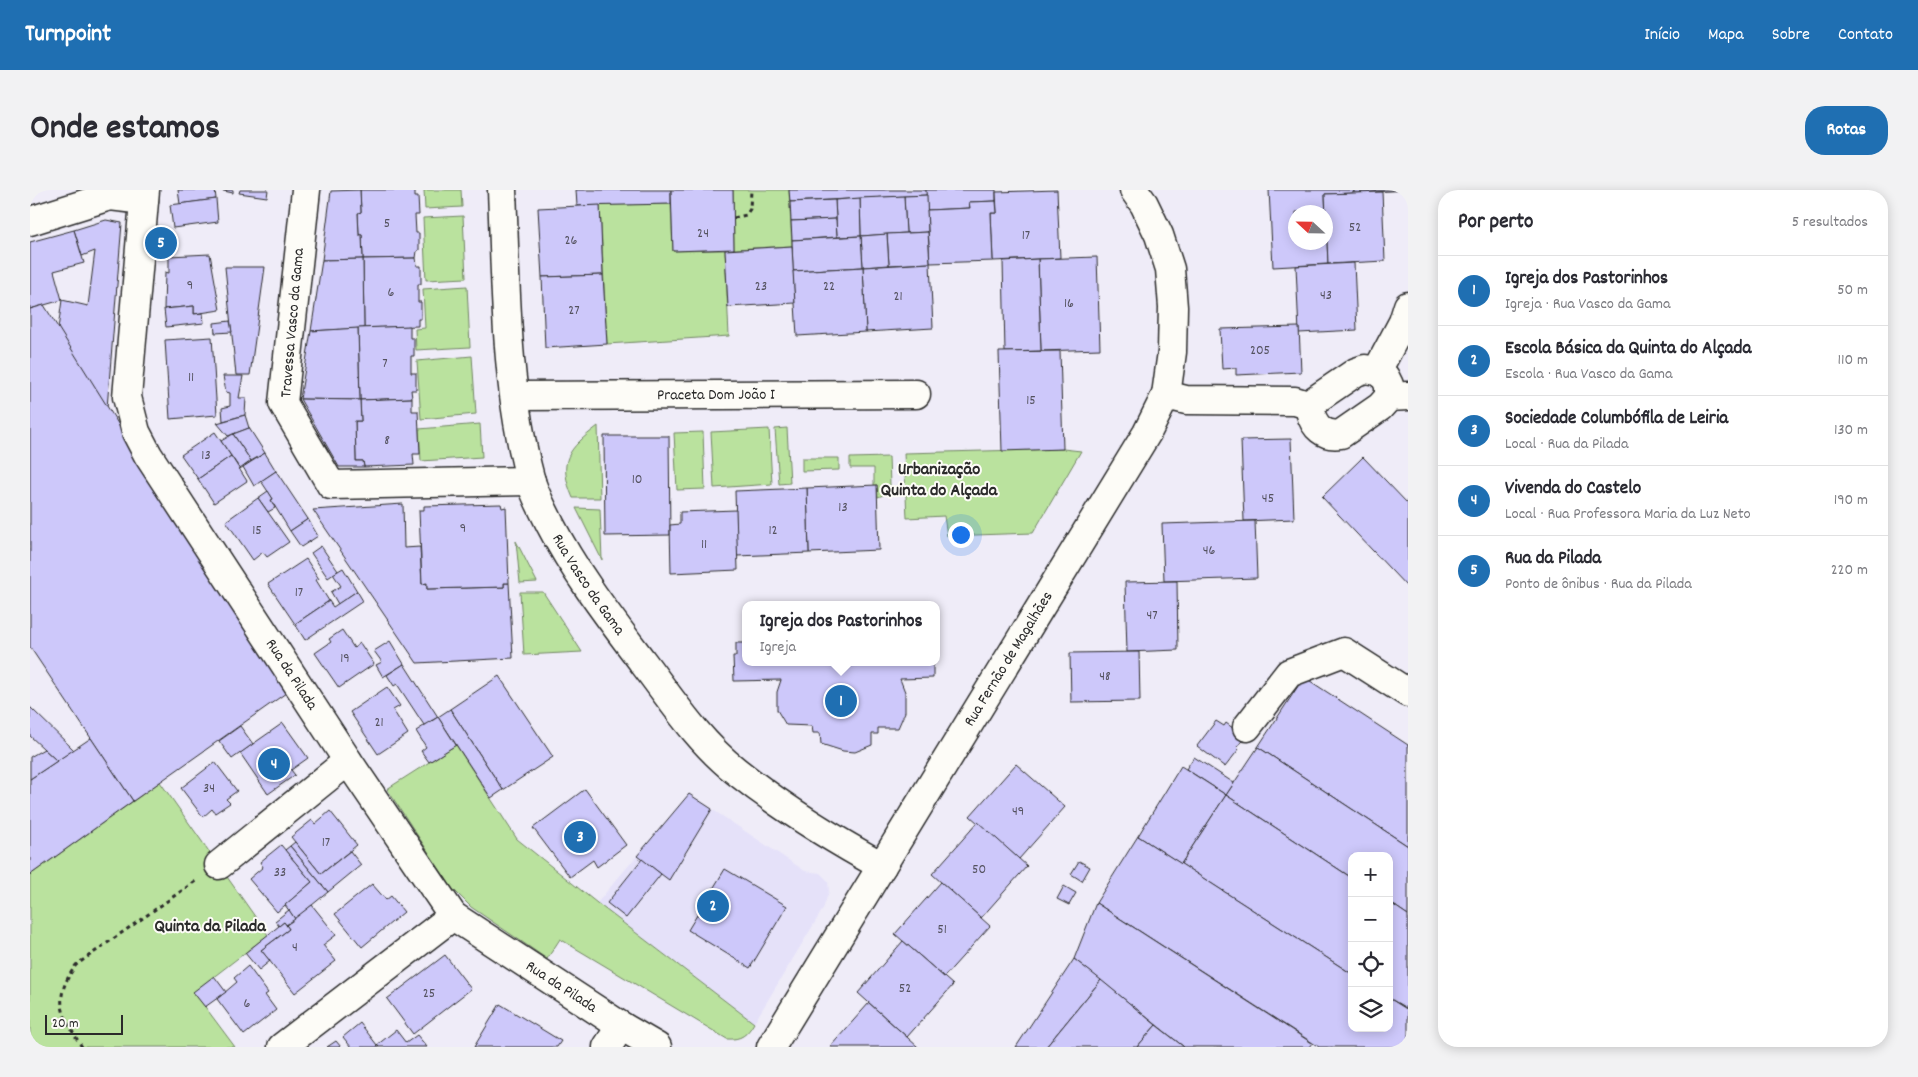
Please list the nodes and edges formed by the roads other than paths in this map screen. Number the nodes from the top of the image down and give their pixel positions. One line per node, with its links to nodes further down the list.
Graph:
1 (306, 190): 13 (street, Travessa Vasco da Gama)
2 (502, 190): 10 (street, Rua Vasco da Gama)
3 (1134, 190): 9 (street, Rua Fernão de Magalhães)
4 (144, 195): 5 (street); 16 (street, Rua da Pilada)
5 (30, 221)
6 (1408, 306): 7 (street)
7 (1377, 371): 11 (street); 12 (street)
8 (916, 394): 10 (street, Praceta Dom João I)
9 (1166, 395): 12 (street); 18 (street, Rua Fernão de Magalhães)
10 (516, 396): 13 (street, Rua Vasco da Gama)
11 (1399, 396): 12 (street)
12 (1311, 406)
13 (531, 480): 18 (street, Rua Vasco da Gama)
14 (1408, 692): 15 (street)
15 (1247, 727)
16 (348, 761): 17 (street); 19 (street, Rua da Pilada)
17 (218, 865)
18 (882, 866): 23 (street, Rua Fernão de Magalhães)
19 (453, 916): 20 (street, Rua da Pilada); 21 (street)
20 (614, 1036): 22 (street, Rua da Pilada)
21 (282, 1047)
22 (657, 1047)
23 (771, 1047)

